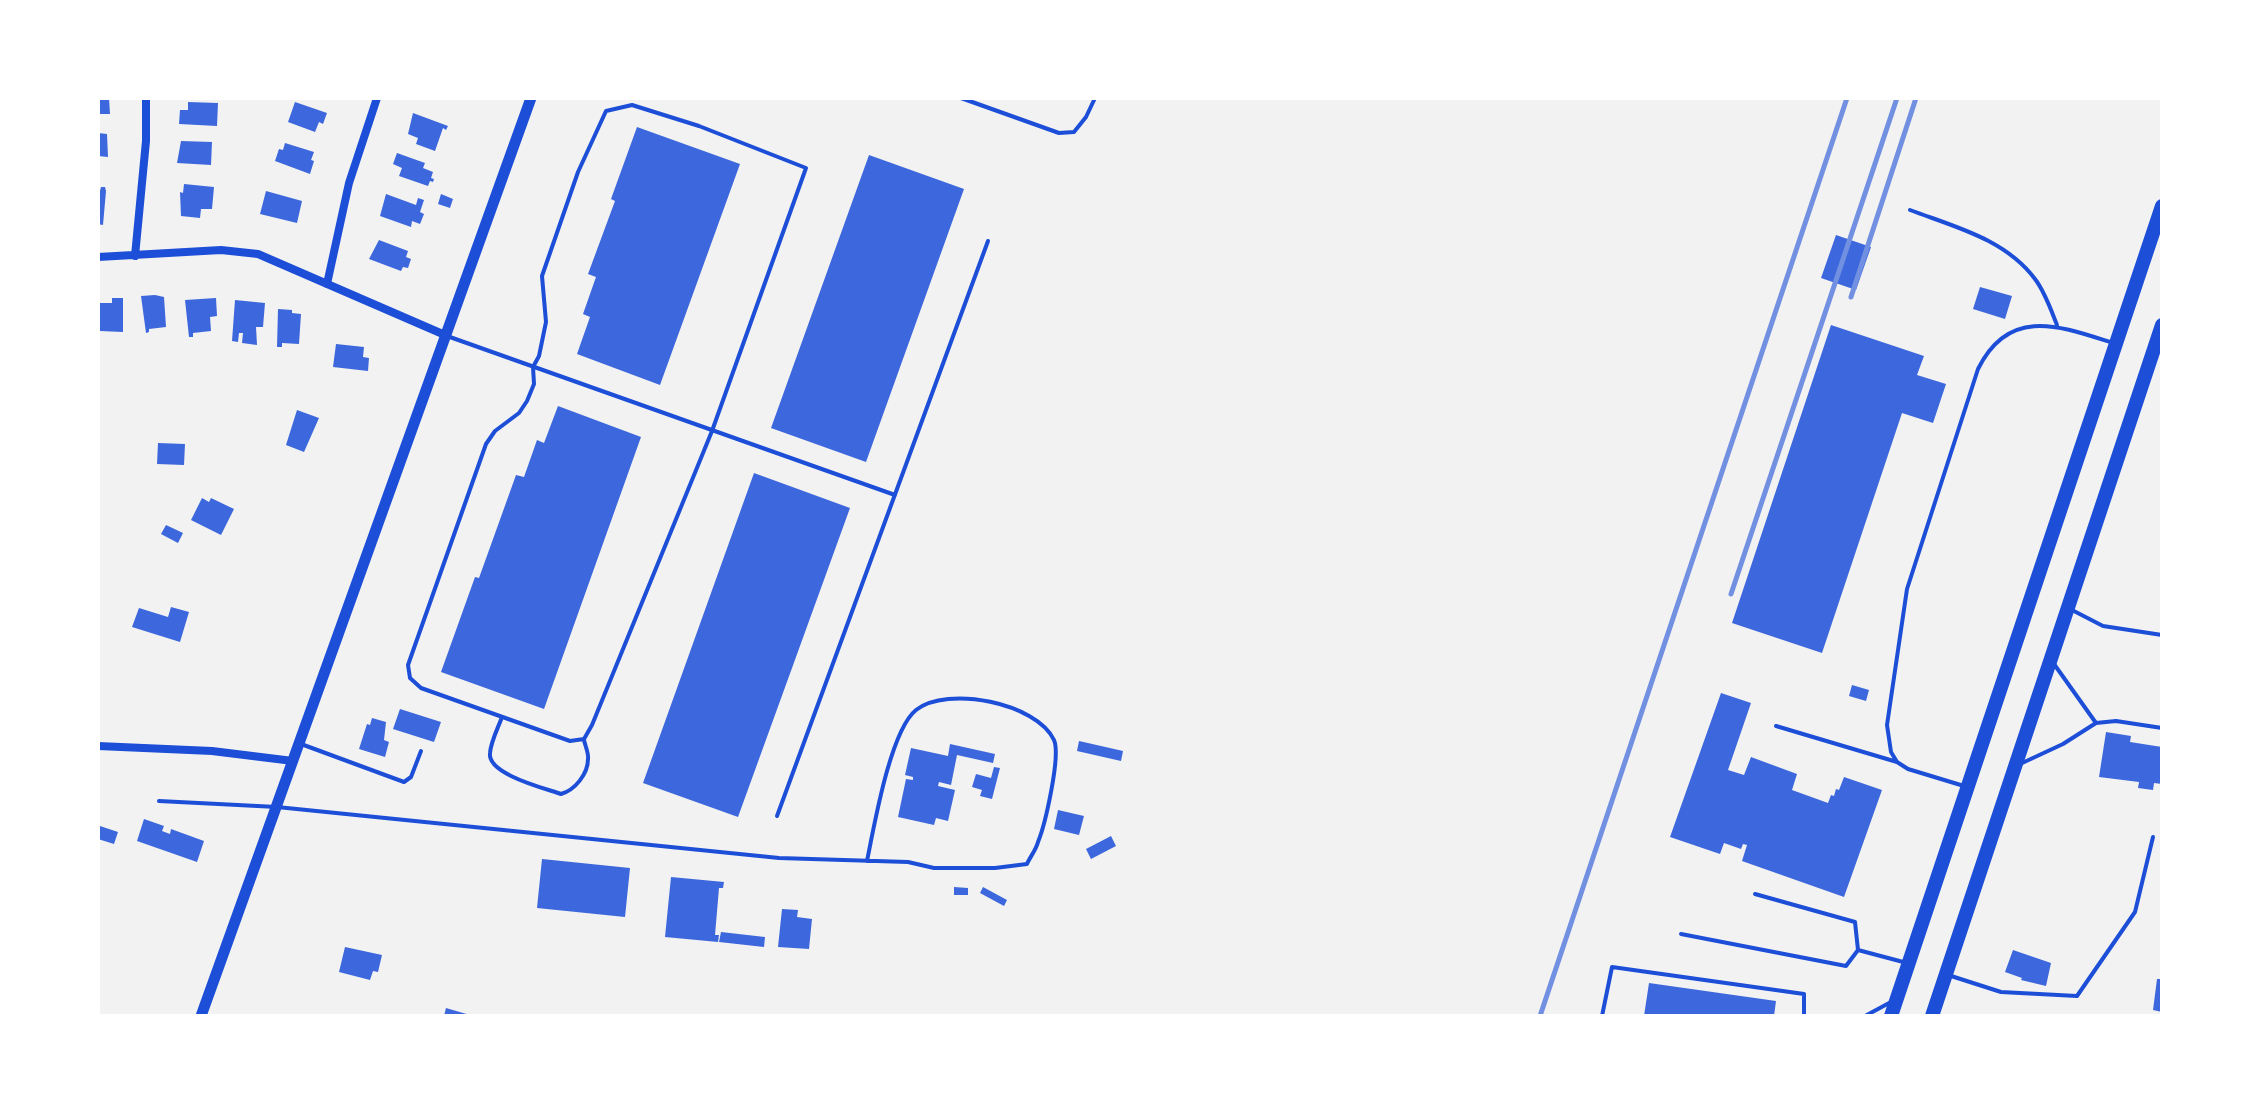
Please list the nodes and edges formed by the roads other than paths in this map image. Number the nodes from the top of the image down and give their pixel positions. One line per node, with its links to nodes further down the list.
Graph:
1 (146, 98): 9 (street)
2 (377, 98): 11 (street)
3 (531, 98): 14 (main road)
4 (961, 98): 5 (lane)
5 (1095, 98)
6 (2162, 206): 15 (highway)
7 (1910, 210): 12 (lane)
8 (988, 241): 18 (lane)
9 (135, 256): 10 (street); 11 (street)
10 (98, 257)
11 (327, 284): 14 (street)
12 (2057, 325): 15 (lane); 31 (lane)
13 (2162, 325): 19 (highway)
14 (445, 335): 16 (lane); 27 (main road)
15 (2116, 344): 33 (highway)
16 (533, 367): 17 (lane); 17 (lane); 22 (lane)
17 (712, 431): 18 (lane); 26 (lane)
18 (895, 496): 36 (lane)
19 (2068, 608): 20 (lane); 21 (highway)
20 (2162, 635)
21 (2050, 658): 23 (lane); 32 (highway)
22 (502, 717): 26 (lane); 26 (lane)
23 (2096, 723): 25 (lane); 32 (lane)
24 (1776, 726): 31 (lane)
25 (2162, 728)
26 (584, 739)
27 (299, 744): 29 (lane); 30 (main road)
28 (98, 746): 30 (street)
29 (421, 751)
30 (293, 761): 35 (main road)
31 (1897, 762): 33 (lane)
32 (2014, 766): 43 (highway)
33 (1967, 788): 42 (highway)
34 (159, 801): 35 (lane)
35 (277, 807): 38 (lane); 45 (main road)
36 (777, 816)
37 (2153, 837): 43 (lane)
38 (867, 861): 38 (lane)
39 (1755, 894): 41 (lane)
40 (1681, 934): 41 (lane)
41 (1858, 950): 42 (lane)
42 (1909, 963): 44 (highway)
43 (1946, 974): 50 (highway)
44 (1897, 999): 48 (lane); 49 (highway)
45 (201, 1016)
46 (1602, 1016): 47 (lane)
47 (1804, 1016)
48 (1865, 1016)
49 (1891, 1016)
50 (1932, 1016)

